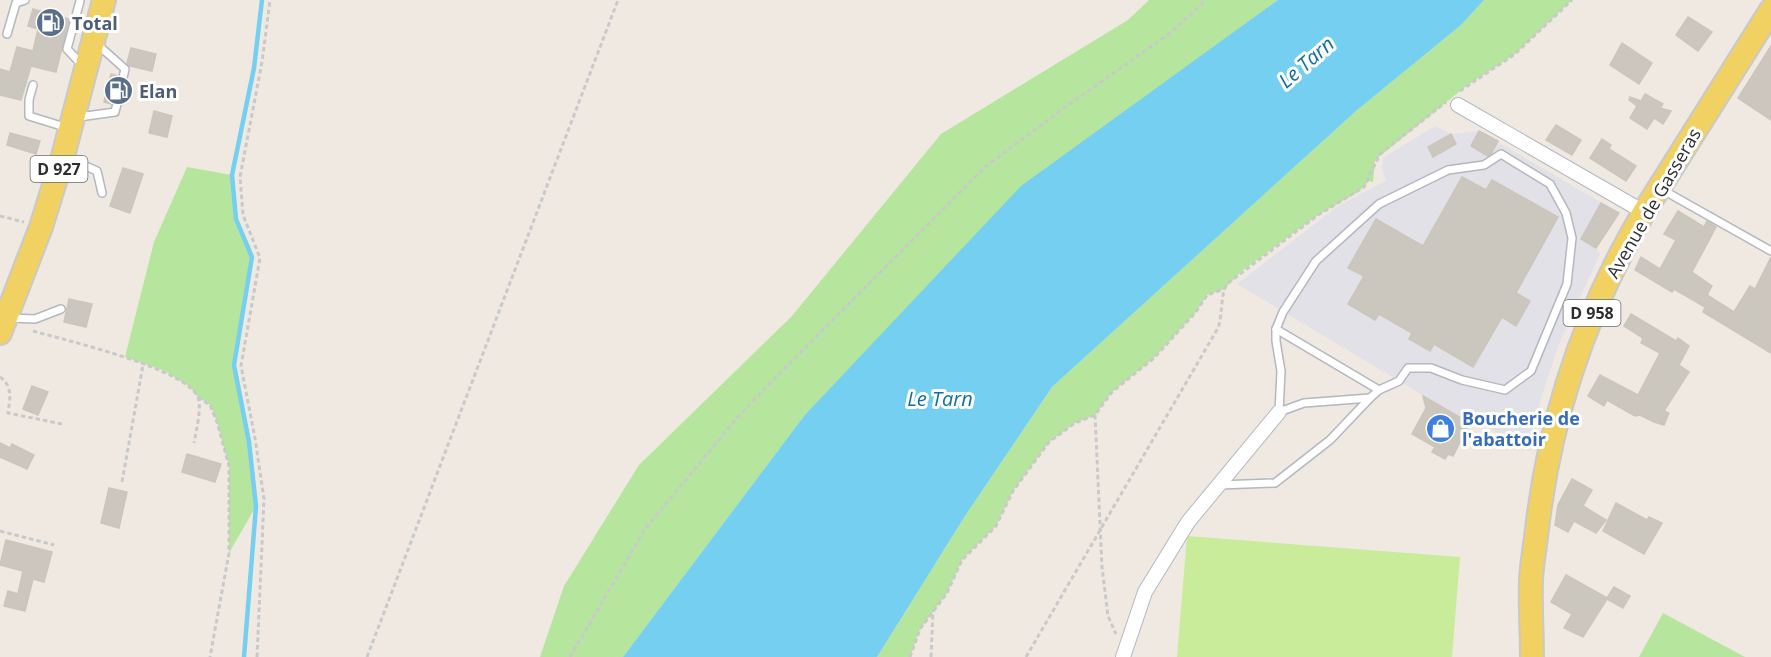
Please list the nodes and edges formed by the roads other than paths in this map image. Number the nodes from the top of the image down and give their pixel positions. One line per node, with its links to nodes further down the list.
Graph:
1 (25, 0): 6 (lane)
2 (74, 0): 3 (lane)
3 (81, 0): 8 (lane)
4 (104, 0): 7 (main road, D 927)
5 (1771, 10): 13 (main road, Avenue de Gasseras / D 958)
6 (7, 34)
7 (93, 40): 8 (main road, D 927); 11 (lane)
8 (86, 69): 11 (main road, D 927)
9 (33, 85): 11 (lane)
10 (1454, 100): 15 (street)
11 (72, 124): 12 (main road, D 927)
12 (63, 156): 14 (lane); 18 (main road, D 927)
13 (1658, 187): 15 (main road, Avenue de Gasseras / D 958); 16 (lane)
14 (102, 193)
15 (1644, 212): 25 (main road, Avenue de Gasseras / D 958)
16 (1771, 251)
17 (61, 309): 18 (lane)
18 (4, 326)
19 (1276, 329): 20 (lane); 20 (lane); 22 (lane)
20 (1379, 390): 21 (lane)
21 (1370, 398): 22 (lane); 23 (lane)
22 (1279, 412): 23 (street)
23 (1219, 485): 24 (street)
24 (1123, 655)
25 (1532, 657)

